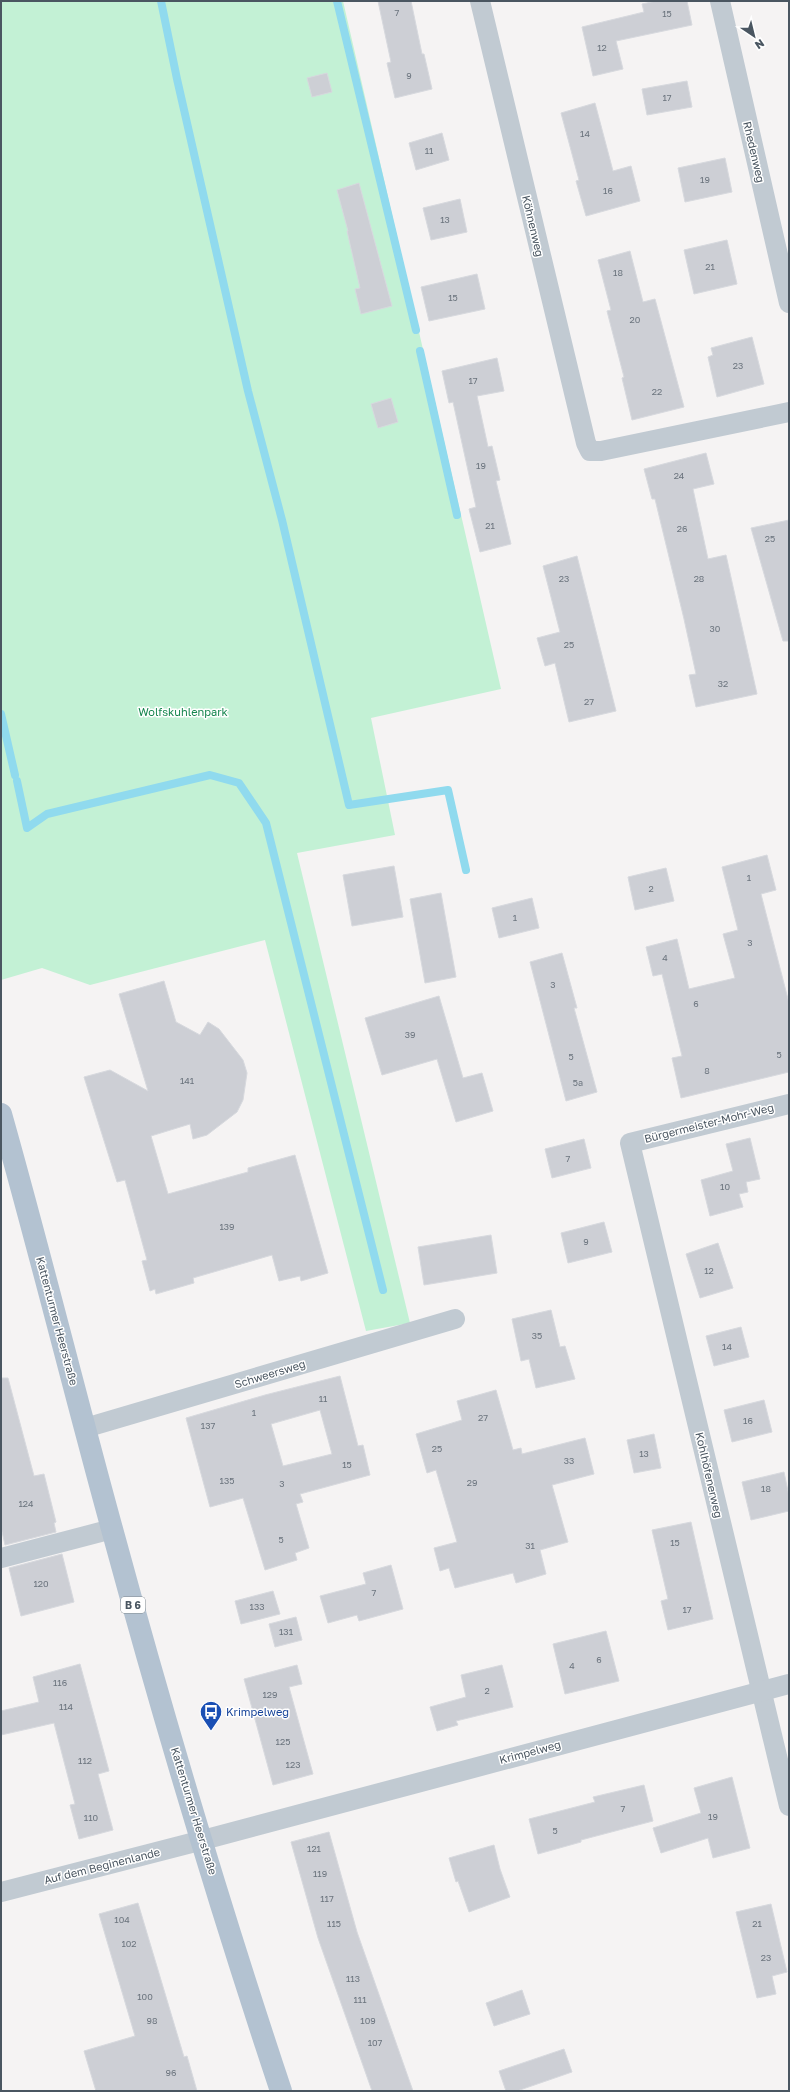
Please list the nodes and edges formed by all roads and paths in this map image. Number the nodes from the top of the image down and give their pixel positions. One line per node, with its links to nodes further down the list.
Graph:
1 (480, 1): 4 (street, Köhnenweg)
2 (720, 1): 3 (street, Rhedenweg)
3 (789, 303)
4 (789, 412)
5 (789, 1104): 7 (street, Bürgermeister-Mohr-Weg)
6 (1, 1114): 9 (main road, Kattenturmer Heerstraße / B 6)
7 (630, 1143): 13 (street, Kohlhöfenerweg)
8 (455, 1319): 9 (street, Schweersweg)
9 (85, 1428): 10 (main road, Kattenturmer Heerstraße / B 6)
10 (112, 1529): 11 (street); 15 (main road, Kattenturmer Heerstraße / B 6)
11 (1, 1558)
12 (789, 1684): 13 (street, Krimpelweg)
13 (760, 1692): 14 (street, Kohlhöfenerweg); 15 (street, Krimpelweg)
14 (789, 1806)
15 (202, 1840): 16 (street, Auf dem Beginenlande); 17 (main road, Kattenturmer Heerstraße / B 6)
16 (1, 1892)
17 (281, 2091)

